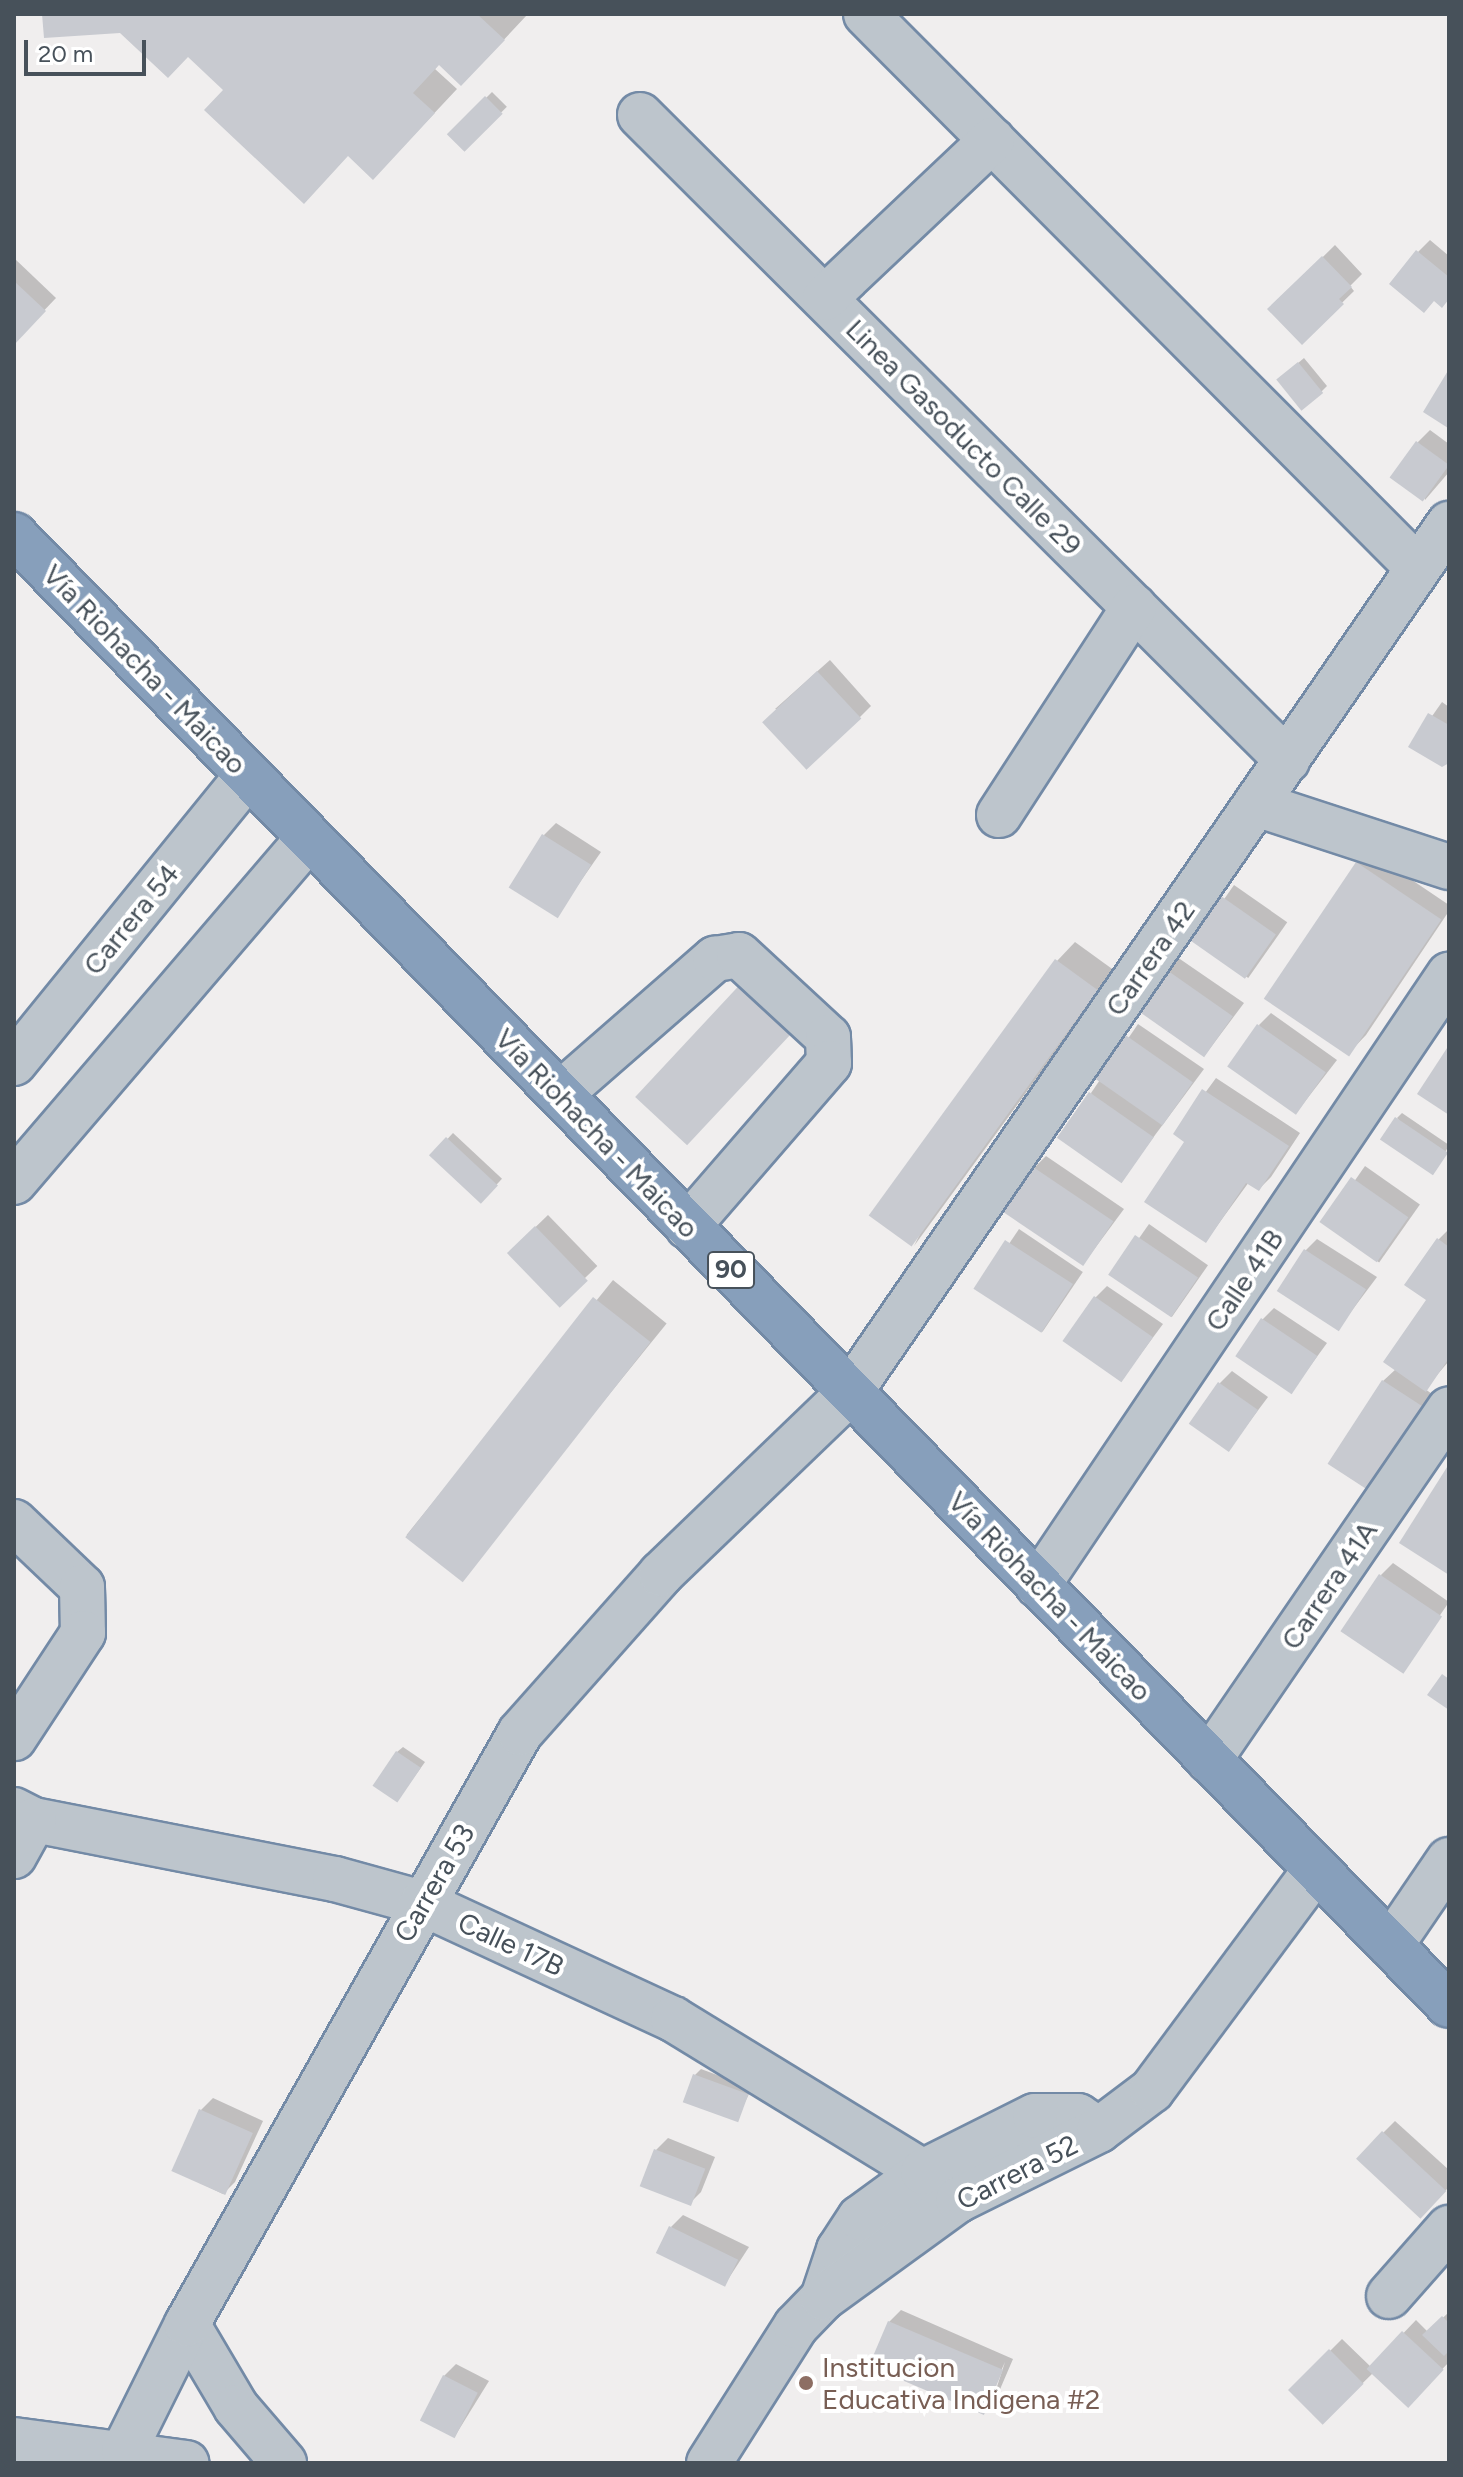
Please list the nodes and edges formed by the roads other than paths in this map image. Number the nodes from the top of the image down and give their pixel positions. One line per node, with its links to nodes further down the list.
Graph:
1 (866, 14): 3 (street)
2 (640, 115): 4 (street, Linea Gasoducto Calle 29)
3 (992, 140): 4 (street); 7 (street)
4 (825, 298): 8 (street, Linea Gasoducto Calle 29)
5 (1449, 524): 7 (street, Carrera 42)
6 (14, 535): 10 (highway, Vía Riohacha - Maicao / 90)
7 (1418, 568): 9 (street, Carrera 42)
8 (1134, 607): 9 (street, Linea Gasoducto Calle 29); 12 (street)
9 (1287, 760): 11 (street, Carrera 42)
10 (248, 775): 13 (highway, Vía Riohacha - Maicao / 90); 16 (street, Carrera 54)
11 (1256, 804): 14 (street); 20 (street, Carrera 42)
12 (999, 815)
13 (309, 838): 17 (highway, Vía Riohacha - Maicao / 90); 18 (street)
14 (1449, 867)
15 (1449, 975): 23 (street, Calle 41B)
16 (14, 1063)
17 (560, 1094): 19 (highway, Vía Riohacha - Maicao / 90); 19 (street)
18 (14, 1182)
19 (688, 1226): 20 (highway, Vía Riohacha - Maicao / 90)
20 (850, 1392): 23 (highway, Vía Riohacha - Maicao / 90); 29 (street, Carrera 53)
21 (1449, 1409): 25 (street, Carrera 41A)
22 (14, 1522): 24 (street)
23 (1038, 1585): 25 (highway, Vía Riohacha - Maicao / 90)
24 (14, 1738)
25 (1209, 1760): 28 (highway, Vía Riohacha - Maicao / 90)
26 (21, 1829): 29 (street, Calle 17B)
27 (1449, 1860): 30 (street)
28 (1316, 1869): 30 (highway, Vía Riohacha - Maicao / 90); 32 (street, Carrera 52)
29 (422, 1903): 33 (street, Calle 17B); 38 (street, Carrera 53)
30 (1391, 1945): 31 (highway, Vía Riohacha - Maicao / 90)
31 (1449, 2005)
32 (1099, 2130): 33 (street); 34 (street, Carrera 52)
33 (923, 2172): 34 (street, Calle 17B); 37 (street)
34 (958, 2200): 37 (street, Carrera 52)
35 (1449, 2228): 36 (street)
36 (1389, 2296)
37 (823, 2298): 43 (street, Carrera 52)
38 (187, 2324): 40 (street, Carrera 53); 42 (street)
39 (14, 2440): 40 (street)
40 (103, 2454): 41 (street)
41 (186, 2463)
42 (284, 2463)
43 (709, 2463)

